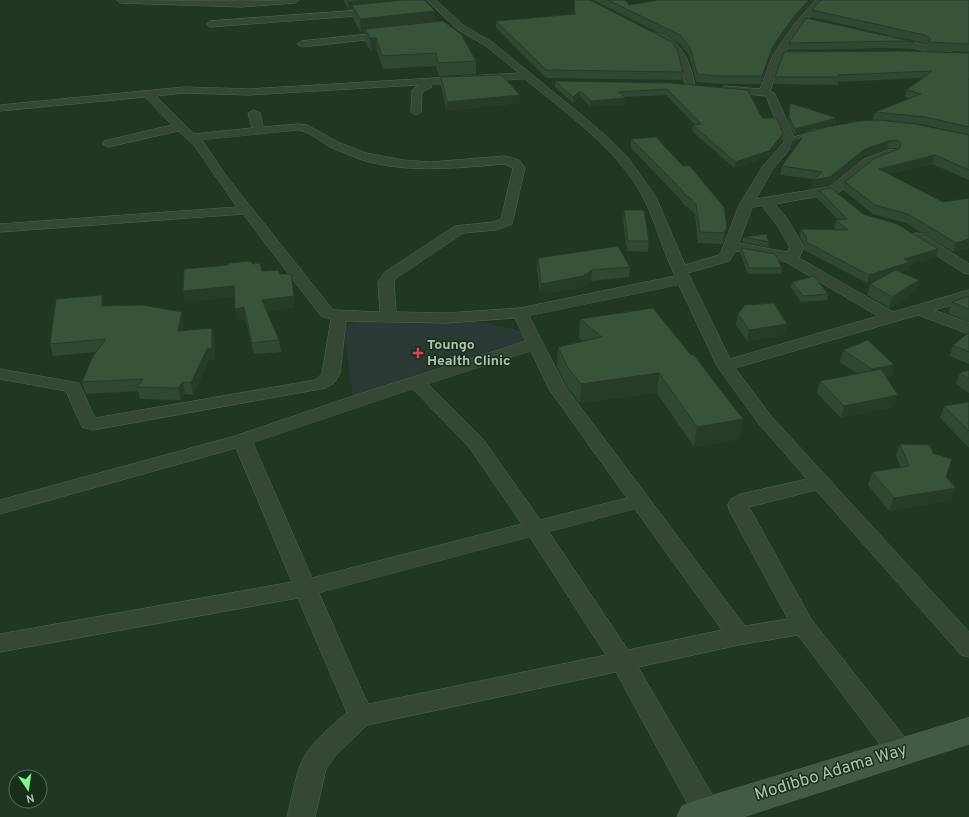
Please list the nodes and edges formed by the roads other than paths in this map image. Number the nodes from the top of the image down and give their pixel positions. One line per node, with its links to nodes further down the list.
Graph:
1 (121, 0): 2 (street)
2 (295, 0)
3 (821, 0): 15 (street)
4 (434, 3): 16 (street)
5 (389, 11): 6 (street)
6 (210, 24)
7 (650, 33): 20 (street)
8 (400, 34): 10 (street)
9 (881, 37): 12 (street)
10 (302, 44)
11 (905, 54): 12 (street)
12 (949, 54): 14 (street)
13 (818, 55): 15 (street)
14 (962, 55)
15 (778, 56): 23 (street)
16 (531, 79): 17 (street); 18 (street); 45 (street)
17 (417, 82): 24 (street); 26 (street)
18 (556, 83)
19 (676, 84): 20 (street)
20 (690, 85): 21 (street)
21 (703, 87)
22 (717, 88): 23 (street)
23 (764, 92): 32 (street)
24 (147, 93): 25 (street); 28 (street)
25 (0, 108)
26 (416, 112)
27 (254, 113): 30 (street)
28 (181, 127): 31 (street); 33 (street)
29 (824, 129): 32 (street)
30 (258, 131): 31 (street); 50 (street)
31 (192, 138): 39 (street)
32 (790, 142): 38 (street)
33 (108, 143)
34 (892, 153): 35 (street)
35 (833, 190): 36 (street); 37 (street)
36 (844, 200)
37 (766, 202): 38 (street); 43 (street)
38 (746, 205): 42 (street)
39 (246, 210): 40 (street); 49 (street)
40 (0, 228)
41 (907, 231): 44 (street)
42 (730, 246): 43 (street); 45 (street)
43 (791, 259): 51 (street)
44 (969, 270)
45 (682, 275): 48 (street); 54 (street)
46 (969, 295): 47 (street)
47 (919, 310): 51 (street); 52 (street)
48 (520, 313): 50 (street); 53 (street)
49 (339, 316): 50 (street); 55 (street)
50 (388, 317)
51 (892, 318): 54 (street)
52 (969, 329)
53 (535, 344): 56 (street); 59 (street)
54 (725, 366): 58 (street)
55 (0, 374)
56 (416, 382): 57 (street); 61 (street)
57 (242, 440): 60 (street); 62 (street)
58 (822, 482): 63 (street); 66 (street)
59 (640, 501): 61 (street); 64 (street)
60 (0, 507)
61 (536, 529): 62 (street); 67 (street)
62 (305, 588): 65 (street); 68 (street)
63 (803, 625): 64 (street); 70 (street)
64 (739, 636): 67 (street)
65 (0, 643)
66 (969, 648)
67 (623, 662): 68 (street); 71 (street)
68 (362, 714): 72 (street)
69 (969, 731): 70 (main road, Modibbo Adama Way)
70 (901, 752): 71 (main road, Modibbo Adama Way)
71 (701, 814)
72 (301, 817)

